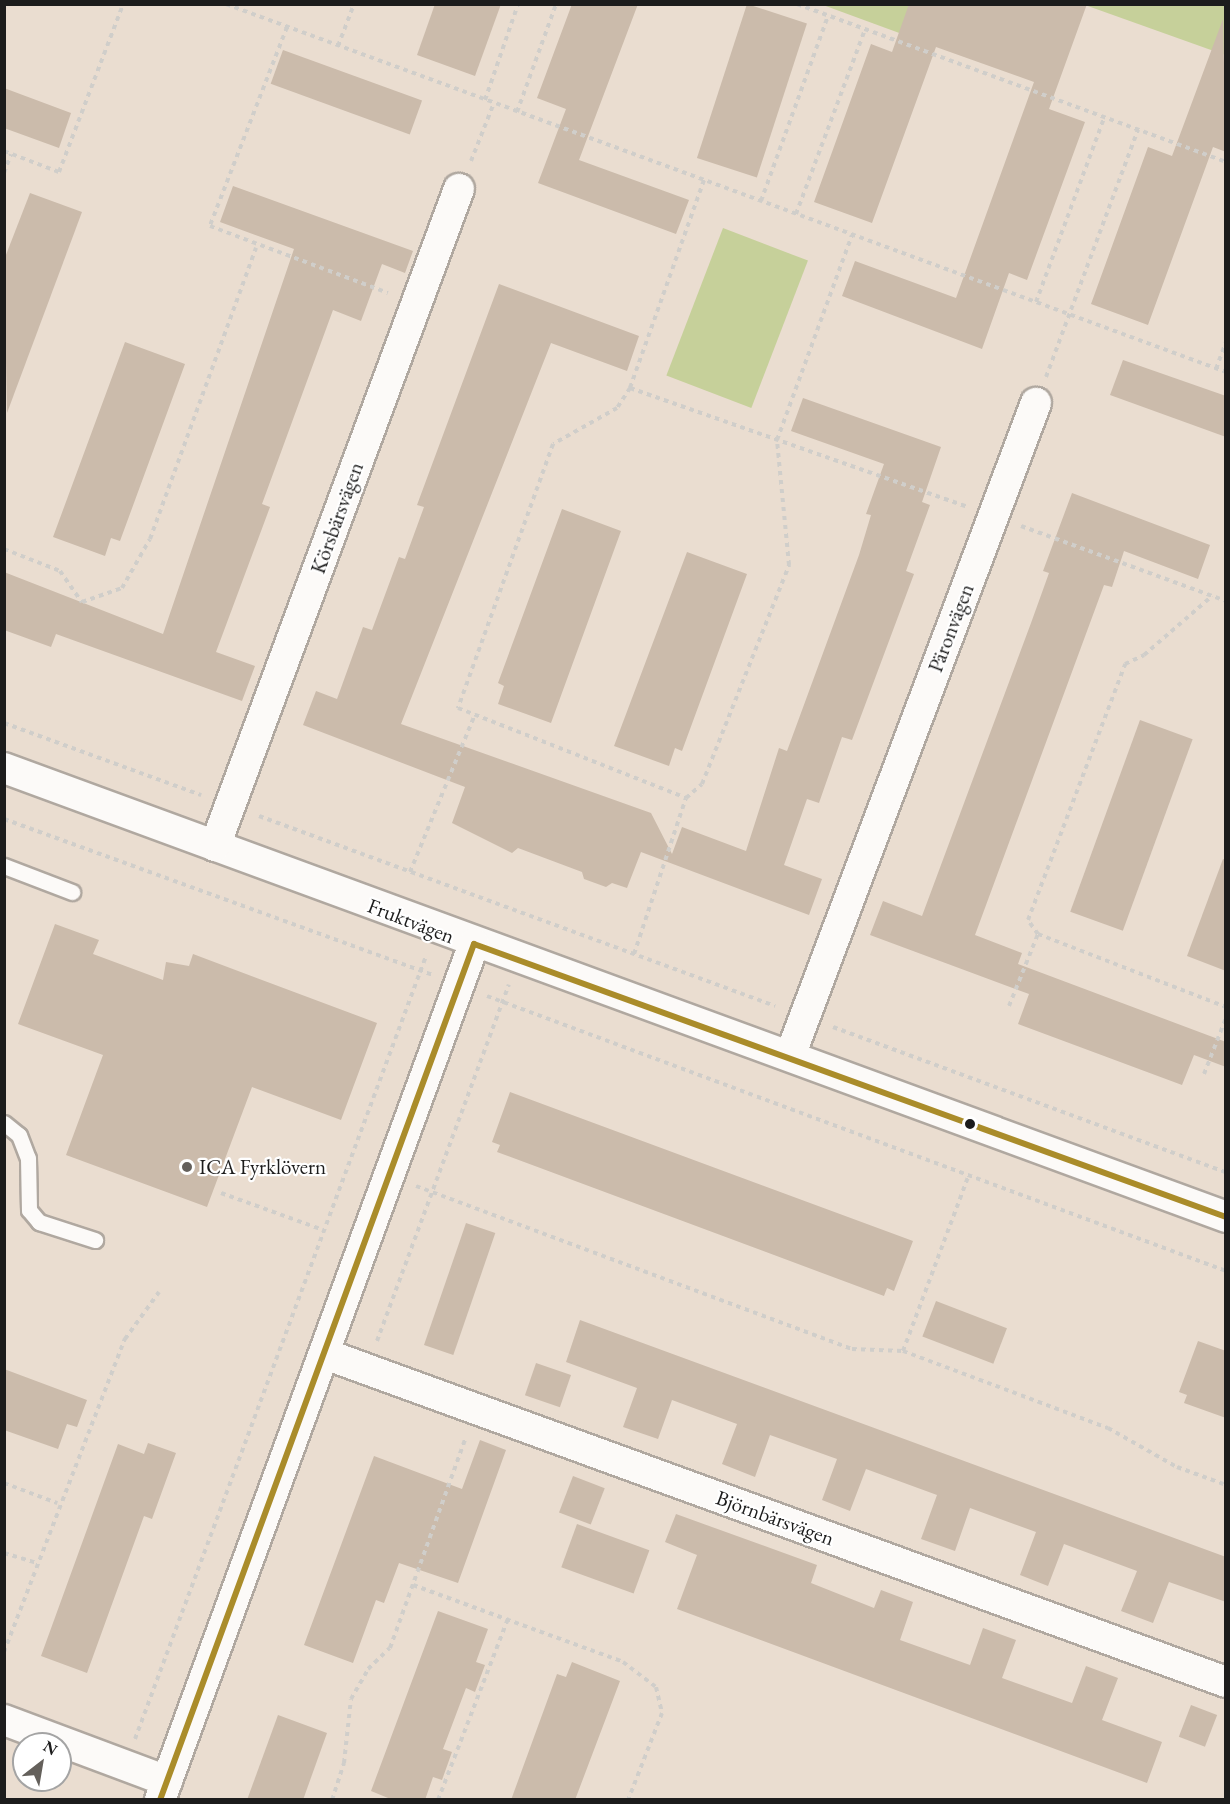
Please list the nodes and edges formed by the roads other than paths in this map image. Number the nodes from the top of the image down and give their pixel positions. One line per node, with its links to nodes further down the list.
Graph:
1 (459, 189): 4 (street, Körsbärsvägen)
2 (1036, 403): 8 (street, Päronvägen)
3 (4, 768): 4 (street, Fruktvägen)
4 (215, 846): 7 (street, Fruktvägen)
5 (4, 866): 6 (lane)
6 (72, 892)
7 (474, 944): 8 (street, Fruktvägen); 12 (street)
8 (790, 1056): 10 (street, Fruktvägen)
9 (4, 1123): 11 (lane)
10 (1226, 1217)
11 (95, 1240)
12 (325, 1354): 13 (street, Björnbärsvägen); 15 (street)
13 (1226, 1682)
14 (4, 1720): 15 (street)
15 (163, 1790)

